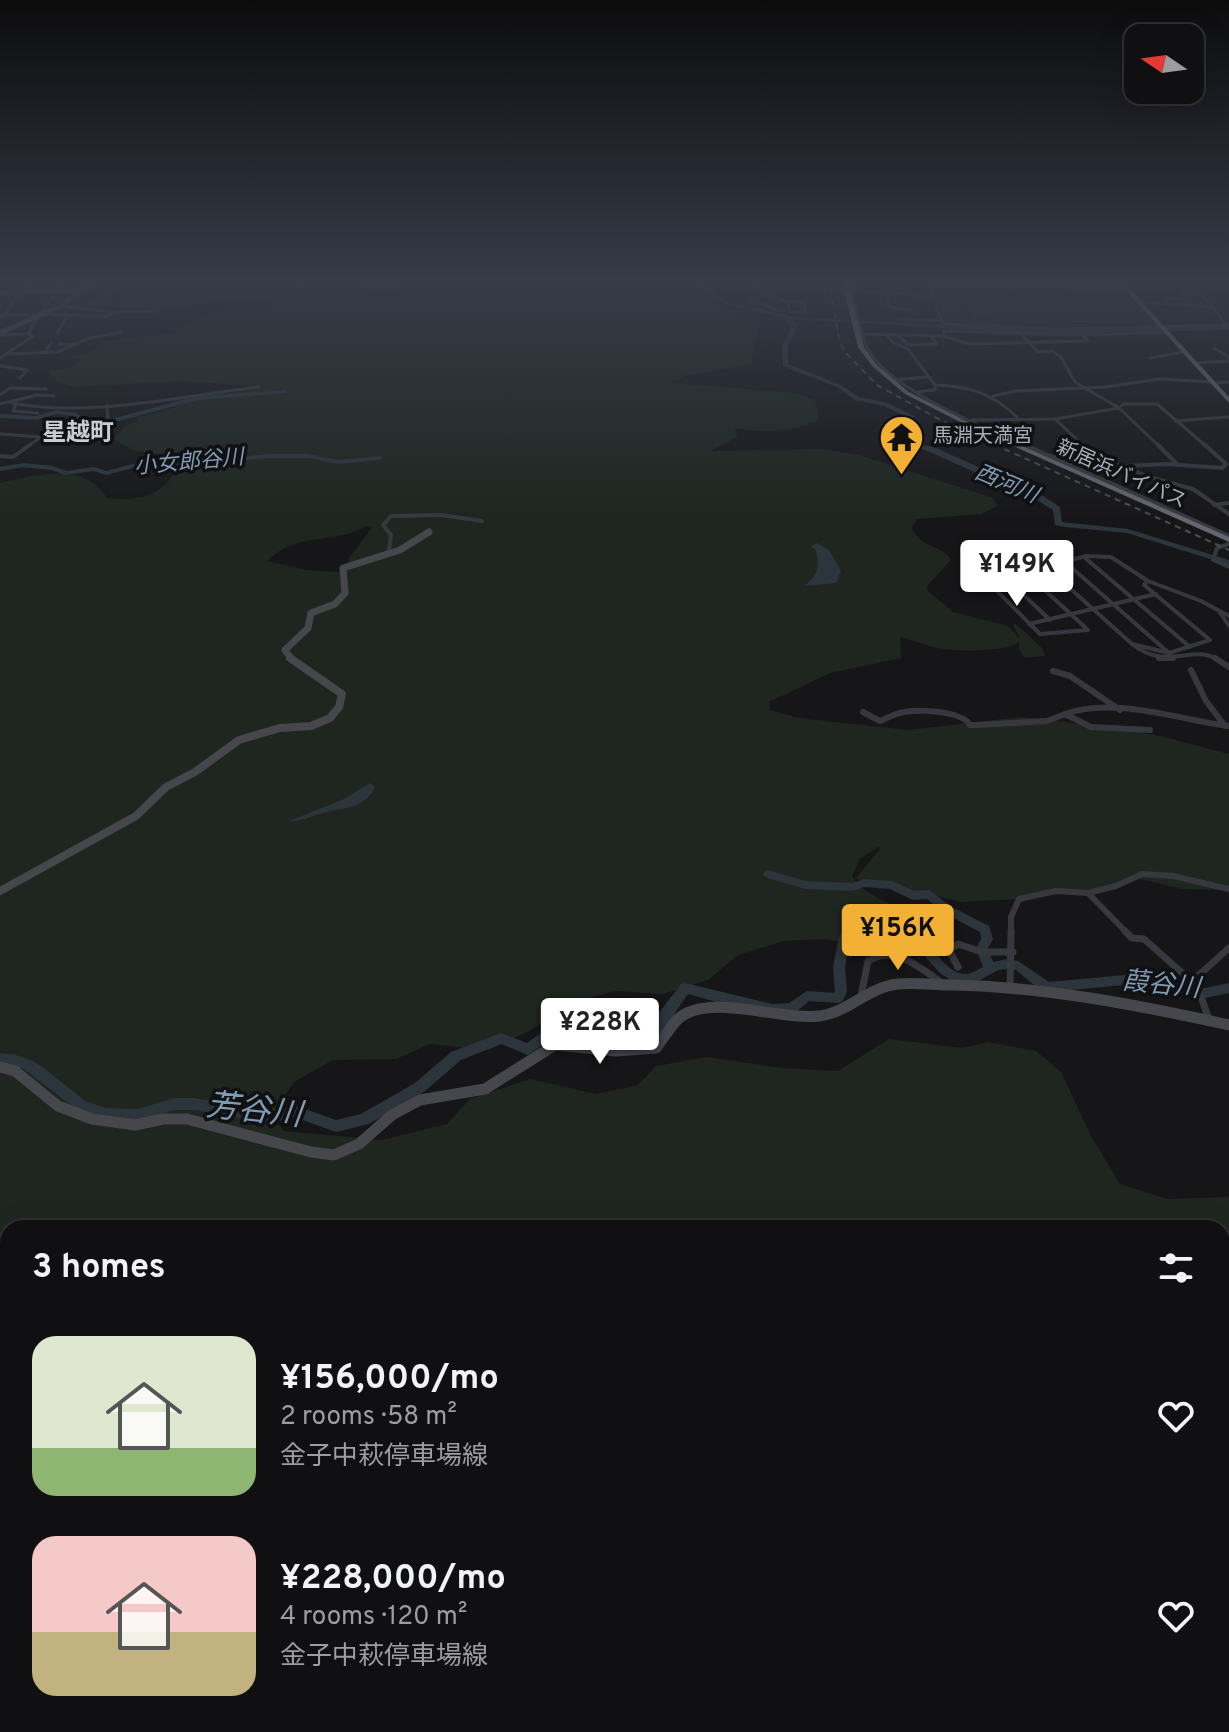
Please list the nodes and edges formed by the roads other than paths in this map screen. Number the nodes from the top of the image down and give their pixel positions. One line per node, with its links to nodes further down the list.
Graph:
1 (870, 360): 13 (highway, 新居浜バイパス)
2 (874, 360): 13 (street)
3 (915, 360): 11 (street)
4 (1062, 360): 18 (street)
5 (1191, 360): 8 (highway)
6 (1226, 360): 7 (street)
7 (1217, 362): 8 (street); 10 (street)
8 (1194, 363): 14 (highway)
9 (0, 366): 12 (street)
10 (1229, 368)
11 (926, 377): 13 (street); 16 (street)
12 (20, 378)
13 (892, 380): 21 (street); 40 (highway, 新居浜バイパス)
14 (1212, 382): 15 (street); 18 (street); 26 (highway)
15 (1229, 382)
16 (935, 385): 21 (street); 25 (street)
17 (259, 387): 29 (street)
18 (1084, 388): 25 (street); 30 (street)
19 (31, 389): 20 (street); 22 (street); 23 (street)
20 (46, 389)
21 (915, 392): 35 (street)
22 (0, 395)
23 (25, 395): 24 (street); 28 (street)
24 (54, 396)
25 (993, 396): 33 (street)
26 (1229, 401)
27 (0, 404): 28 (street)
28 (14, 404): 29 (street); 31 (street)
29 (107, 405): 38 (street)
30 (1119, 408): 34 (street); 36 (street); 42 (street)
31 (38, 413)
32 (1229, 417): 36 (street)
33 (1017, 418): 34 (street); 35 (street)
34 (1055, 419): 41 (street)
35 (968, 420): 40 (street)
36 (1175, 421): 42 (street)
37 (0, 434): 39 (street)
38 (106, 444)
39 (0, 456)
40 (1048, 458): 41 (street); 49 (highway, 新居浜バイパス)
41 (1109, 461): 43 (street)
42 (1178, 465): 43 (street)
43 (1125, 466): 45 (street)
44 (1229, 503): 45 (street)
45 (1214, 505): 46 (street)
46 (1229, 514)
47 (482, 521): 50 (street)
48 (429, 532): 50 (street)
49 (1229, 540): 54 (street)
50 (389, 551): 80 (street)
51 (1084, 557): 52 (street); 57 (street); 59 (street)
52 (1065, 562): 53 (street); 60 (street)
53 (1045, 566): 55 (street); 61 (street)
54 (1229, 567)
55 (1024, 571): 56 (street); 63 (street)
56 (1004, 576): 65 (street); 66 (street)
57 (1148, 581): 58 (street); 62 (street)
58 (1156, 594): 59 (street); 69 (street)
59 (1135, 600): 60 (street); 69 (street)
60 (1114, 605): 61 (street); 70 (street)
61 (1093, 610): 63 (street); 68 (street)
62 (1219, 611): 64 (street); 67 (street)
63 (1071, 615): 65 (street); 66 (street)
64 (1229, 616)
65 (1050, 620): 66 (street)
66 (1029, 624)
67 (1229, 626)
68 (1132, 644): 70 (street); 71 (street)
69 (1190, 647): 70 (street)
70 (1169, 653)
71 (1229, 667)
72 (1191, 670): 77 (street)
73 (1053, 671): 74 (street)
74 (1120, 710): 76 (street); 77 (street)
75 (863, 712): 76 (street)
76 (1065, 714): 78 (street)
77 (1227, 726)
78 (1150, 730)
79 (1229, 889): 81 (street)
80 (0, 891)
81 (1088, 893): 83 (street); 85 (street)
82 (1229, 948): 85 (street)
83 (1012, 960): 84 (street); 87 (street)
84 (958, 967)
85 (1192, 983): 89 (street)
86 (945, 985): 87 (street); 88 (street); 88 (street)
87 (1010, 988): 89 (street)
88 (861, 996): 91 (street)
89 (1210, 1022): 90 (street)
90 (1229, 1025)
91 (0, 1067)

